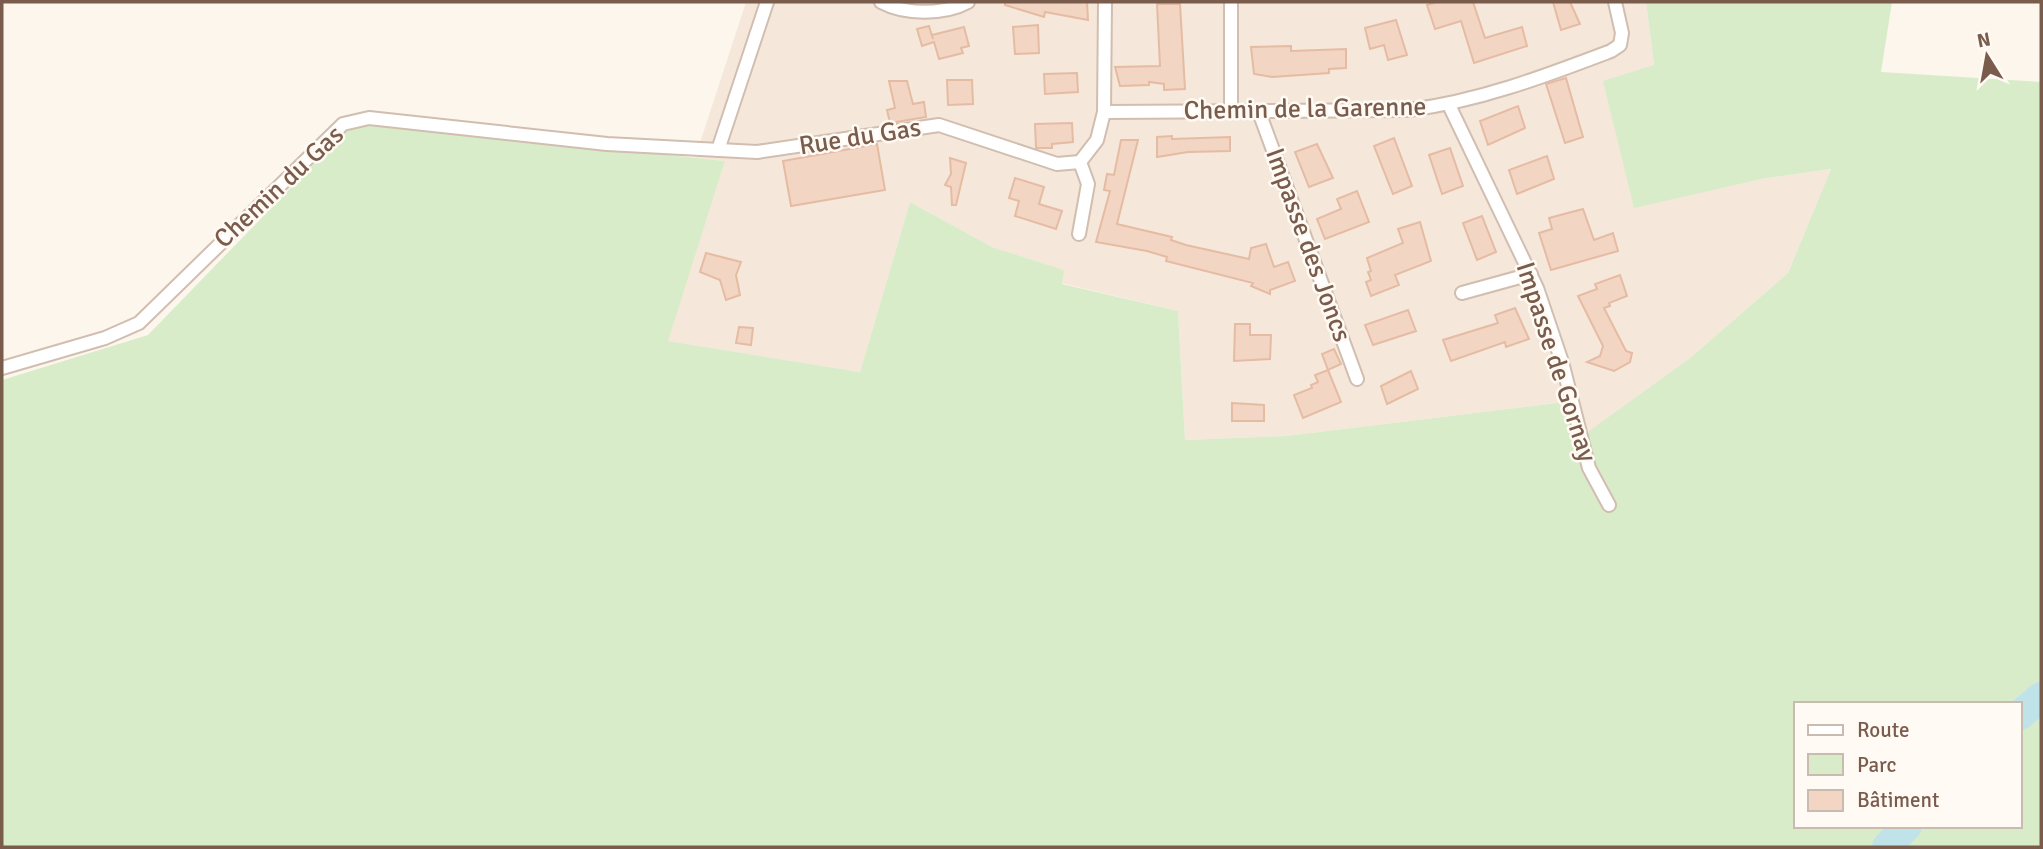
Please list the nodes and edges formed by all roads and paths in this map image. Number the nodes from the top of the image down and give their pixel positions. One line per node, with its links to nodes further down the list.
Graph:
1 (767, 2): 11 (street)
2 (881, 2): 3 (street)
3 (968, 2)
4 (1105, 2): 9 (street)
5 (1231, 2): 8 (street)
6 (1615, 2): 7 (street, Chemin de la Garenne)
7 (1449, 105): 10 (street, Chemin de la Garenne); 14 (street, Impasse de Gornay)
8 (1231, 111): 9 (street, Chemin de la Garenne); 10 (street, Chemin de la Garenne)
9 (1104, 112): 12 (street)
10 (1259, 112): 17 (street, Impasse des Joncs)
11 (718, 150): 12 (street, Rue du Gas); 16 (street, Chemin du Gas)
12 (1080, 162): 13 (street)
13 (1079, 234)
14 (1531, 274): 15 (street); 18 (street, Impasse de Gornay)
15 (1462, 293)
16 (2, 368)
17 (1357, 379)
18 (1609, 505)

